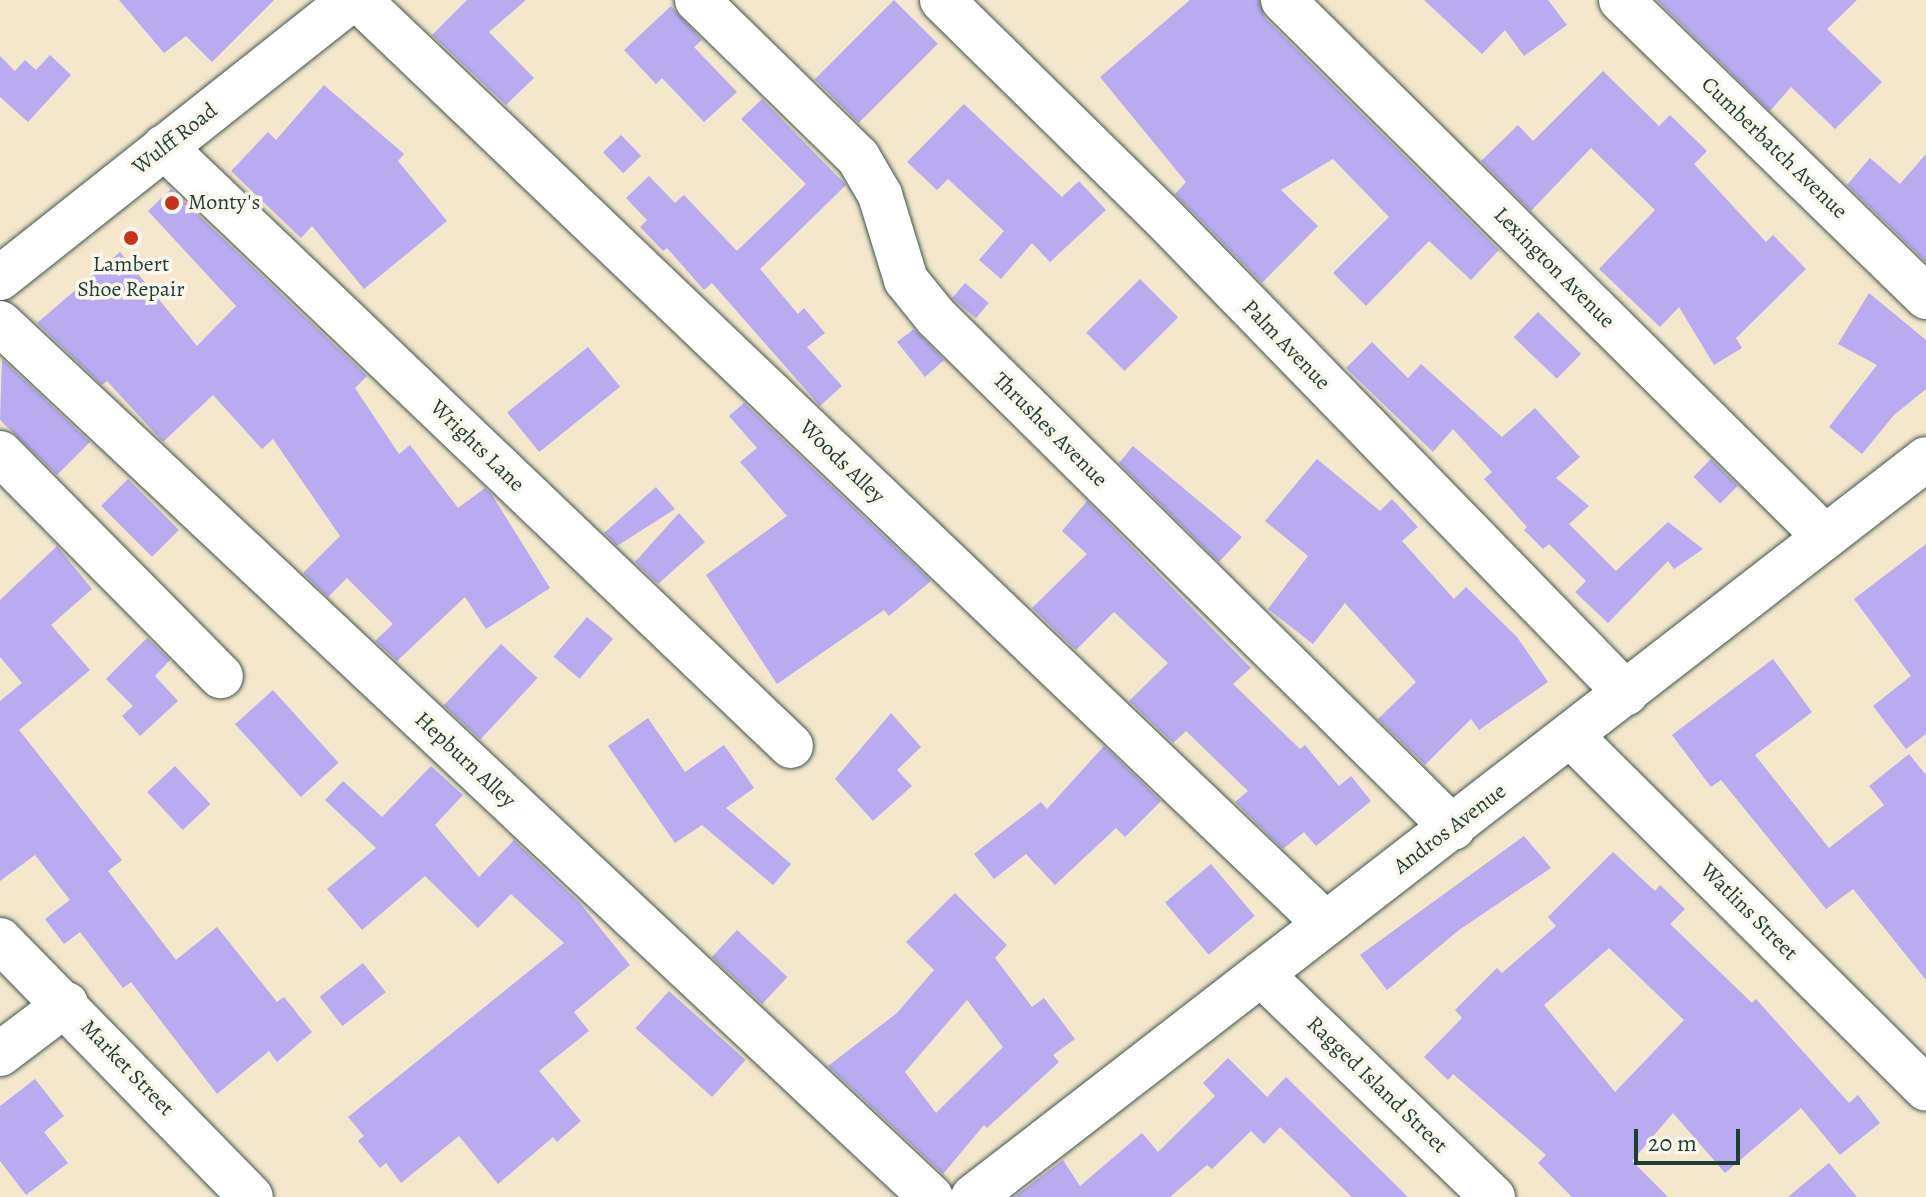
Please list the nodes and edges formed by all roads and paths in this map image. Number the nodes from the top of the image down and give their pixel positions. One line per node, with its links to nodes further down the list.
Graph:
1 (351, 0): 7 (street, Wulff Road)
2 (359, 0): 19 (street, Woods Alley)
3 (697, 0): 18 (street, Thrushes Avenue)
4 (942, 0): 15 (street, Palm Avenue)
5 (1283, 0): 13 (street, Lexington Avenue)
6 (1621, 0): 9 (street, Cumberbatch Avenue)
7 (164, 147): 8 (street, Wulff Road); 17 (street, Wrights Lane)
8 (0, 278)
9 (1926, 297)
10 (0, 323): 26 (street, Hepburn Alley)
11 (0, 453): 14 (street)
12 (1926, 460): 13 (street, Andros Avenue)
13 (1825, 537): 15 (street, Andros Avenue)
14 (221, 676)
15 (1626, 693): 16 (street, Andros Avenue)
16 (1572, 737): 18 (street, Andros Avenue); 24 (street, Watlins Street)
17 (791, 746)
18 (1453, 828): 19 (street, Andros Avenue)
19 (1325, 923): 21 (street, Andros Avenue)
20 (0, 940): 22 (street, Market Street)
21 (1261, 974): 27 (street, Andros Avenue); 28 (street, Ragged Island Street)
22 (66, 1004): 23 (street); 25 (street, Market Street)
23 (0, 1054)
24 (1926, 1088)
25 (251, 1197)
26 (931, 1197)
27 (973, 1197)
28 (1493, 1197)

